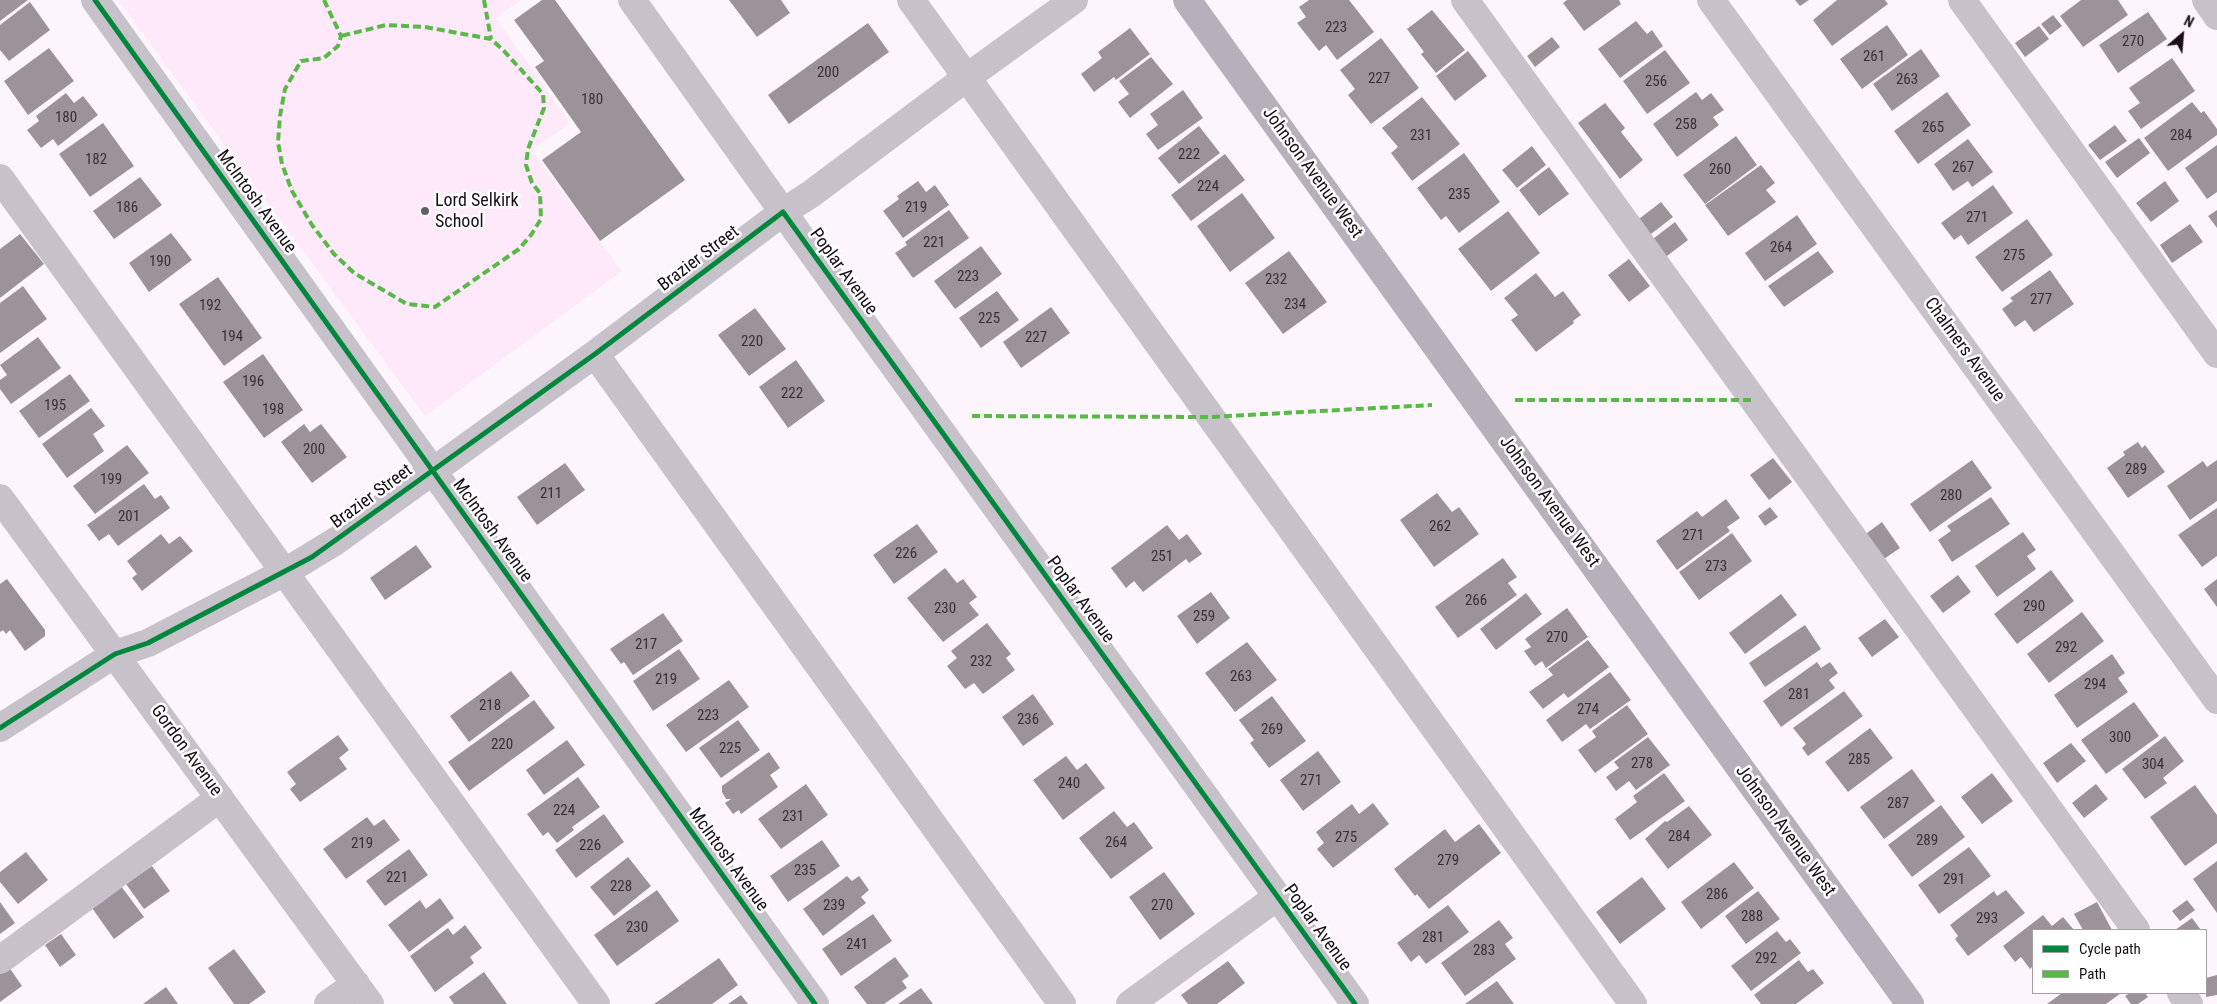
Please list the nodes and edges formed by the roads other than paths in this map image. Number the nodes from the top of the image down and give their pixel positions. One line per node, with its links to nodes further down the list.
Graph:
1 (95, 0): 16 (street, McIntosh Avenue)
2 (632, 0): 13 (street, Poplar Avenue)
3 (910, 0): 11 (street)
4 (1074, 0): 11 (street, Brazier Street)
5 (1188, 0): 35 (main road, Johnson Avenue West)
6 (1465, 0): 24 (street)
7 (1711, 0): 20 (street, Chalmers Avenue)
8 (1962, 0): 15 (street)
9 (2206, 0): 10 (street)
10 (2217, 16)
11 (966, 78): 13 (street, Brazier Street); 34 (street)
12 (0, 178): 18 (street)
13 (783, 212): 14 (street, Brazier Street); 23 (street, Poplar Avenue)
14 (596, 354): 16 (street, Brazier Street); 31 (street)
15 (2217, 354)
16 (432, 471): 18 (street, Brazier Street); 30 (street, McIntosh Avenue)
17 (0, 498): 19 (street, Gordon Avenue)
18 (285, 572): 19 (street, Brazier Street); 29 (street)
19 (116, 654): 21 (street, Brazier Street); 22 (street, Gordon Avenue)
20 (2217, 700)
21 (0, 728)
22 (220, 798): 25 (street); 26 (street, Gordon Avenue)
23 (1277, 897): 32 (street); 33 (street, Poplar Avenue)
24 (2135, 929)
25 (0, 960)
26 (363, 994): 28 (street)
27 (2182, 994): 36 (street)
28 (328, 1004)
29 (596, 1004)
30 (815, 1004)
31 (1062, 1004)
32 (1130, 1004)
33 (1355, 1004)
34 (1632, 1004)
35 (1910, 1004)
36 (2190, 1004)

